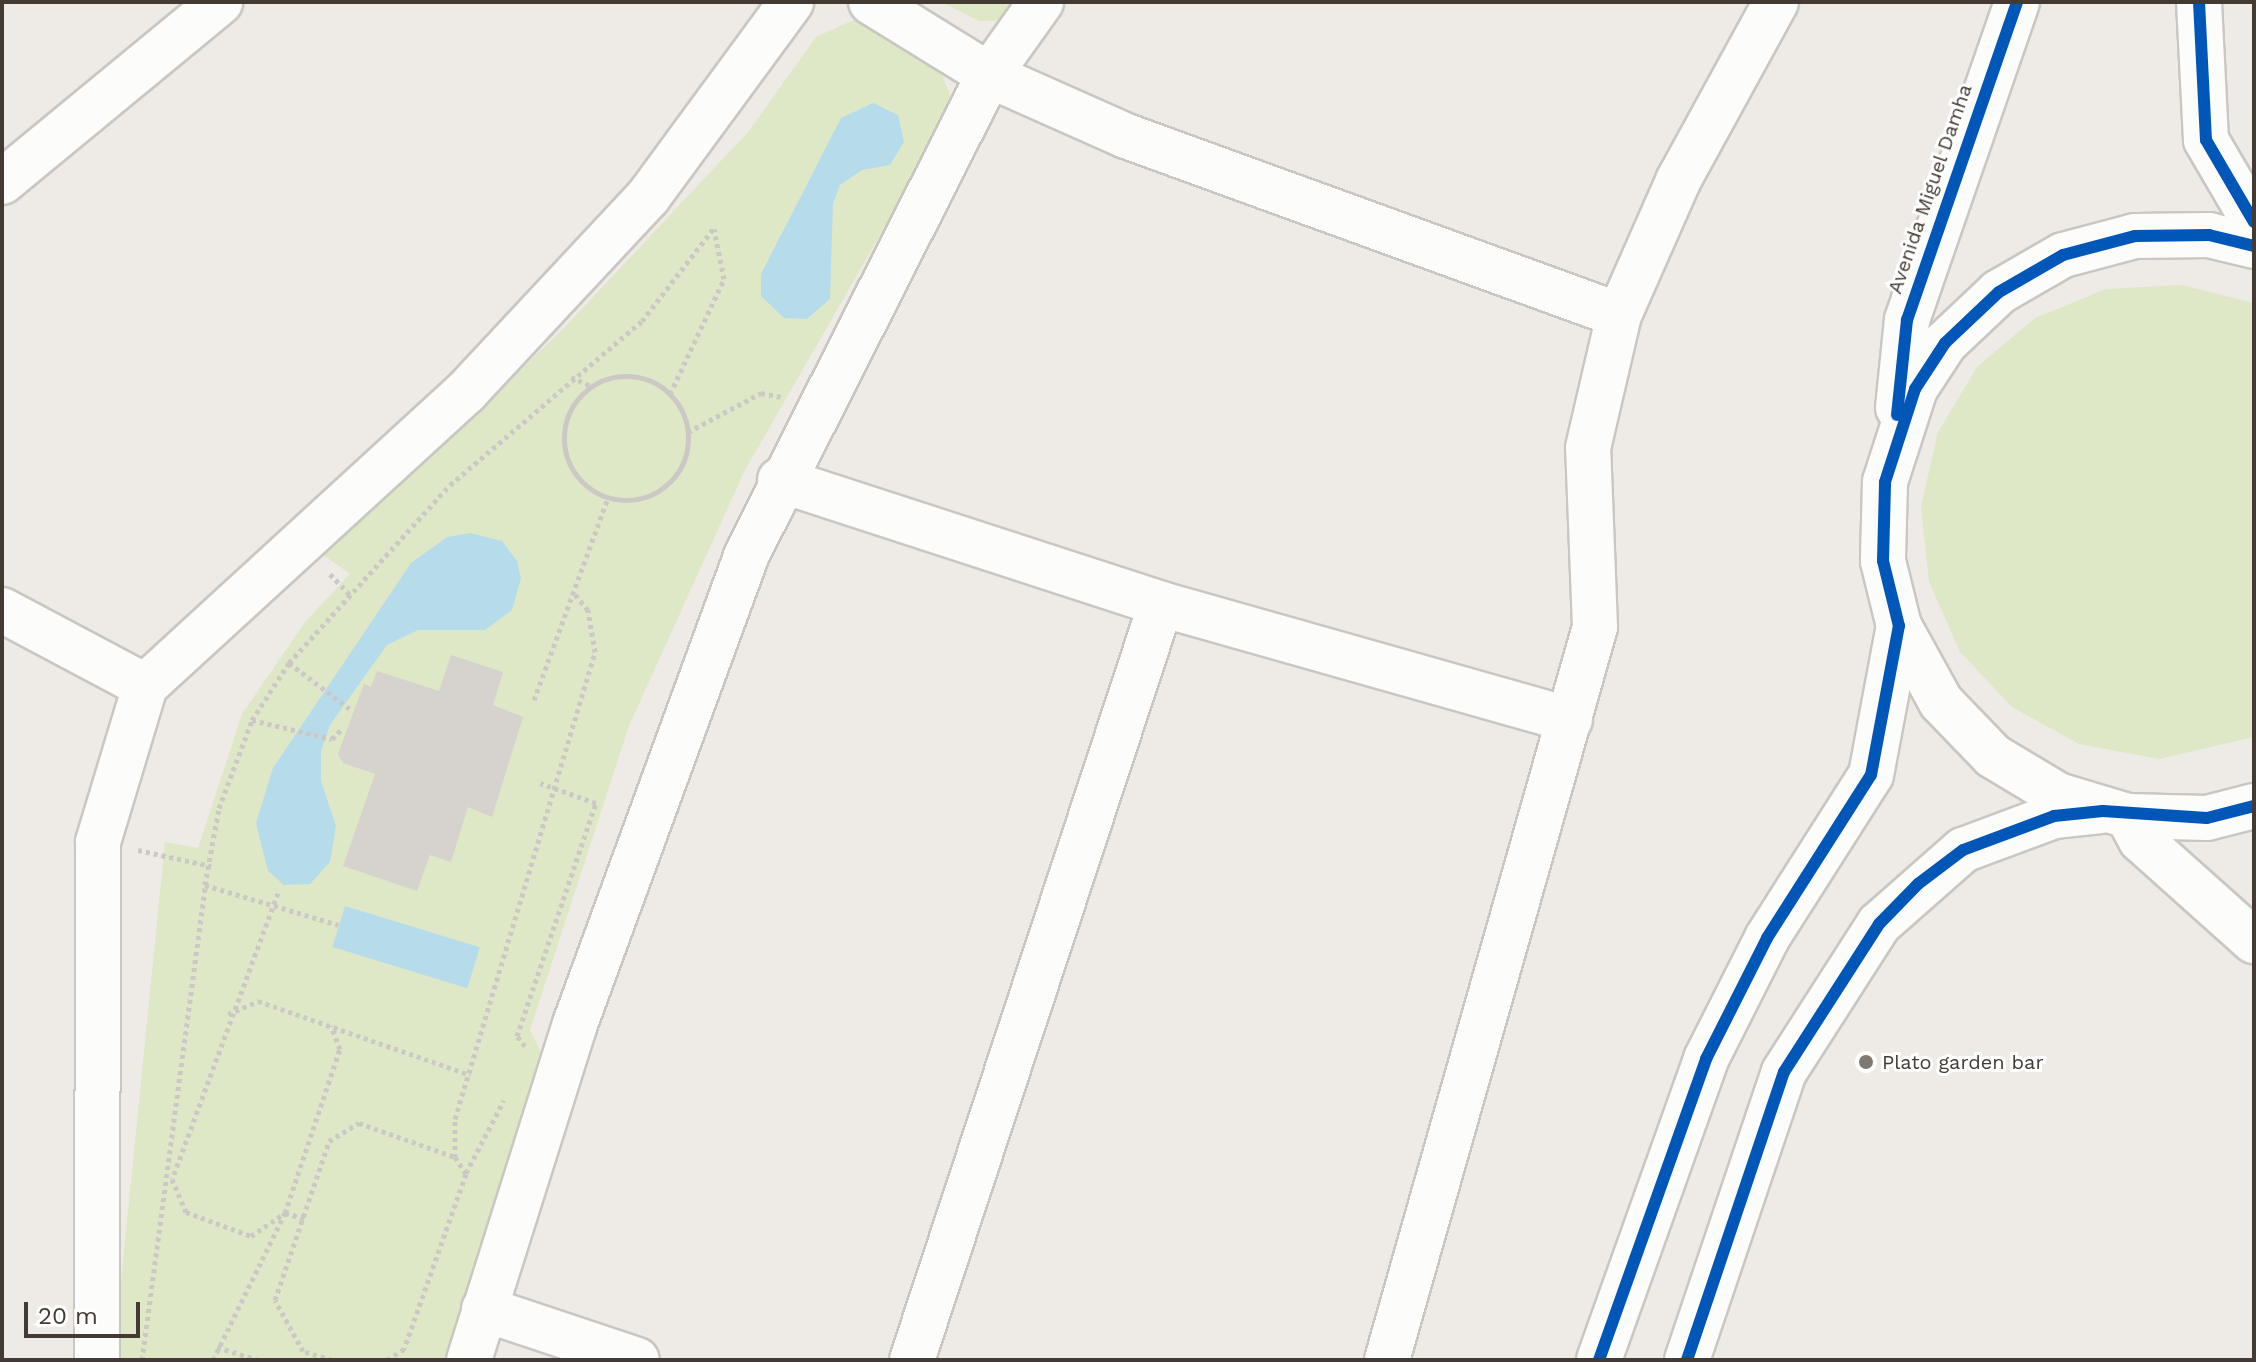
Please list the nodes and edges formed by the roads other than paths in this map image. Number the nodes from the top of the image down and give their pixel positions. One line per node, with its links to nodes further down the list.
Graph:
1 (220, 2): 9 (street)
2 (791, 2): 18 (street)
3 (871, 2): 8 (street)
4 (1041, 2): 8 (street)
5 (1776, 2): 12 (street)
6 (2017, 2): 13 (street, Avenida Miguel Damha)
7 (2199, 2): 10 (street)
8 (989, 75): 12 (street); 14 (street)
9 (2, 182)
10 (2254, 222)
11 (2254, 246): 13 (street)
12 (1619, 315): 19 (street)
13 (1894, 440): 17 (street, Avenida Miguel Damha)
14 (780, 480): 15 (street); 23 (street)
15 (1161, 604): 19 (street); 27 (street)
16 (2, 610): 18 (street)
17 (1899, 626): 21 (street); 29 (street)
18 (145, 686): 24 (street)
19 (1570, 720): 28 (street)
20 (2254, 806): 21 (street)
21 (2116, 814): 22 (street); 30 (street)
22 (2254, 941)
23 (484, 1309): 25 (street); 26 (street)
24 (97, 1360)
25 (469, 1360)
26 (637, 1360)
27 (912, 1360)
28 (1387, 1360)
29 (1599, 1360)
30 (1687, 1360)

